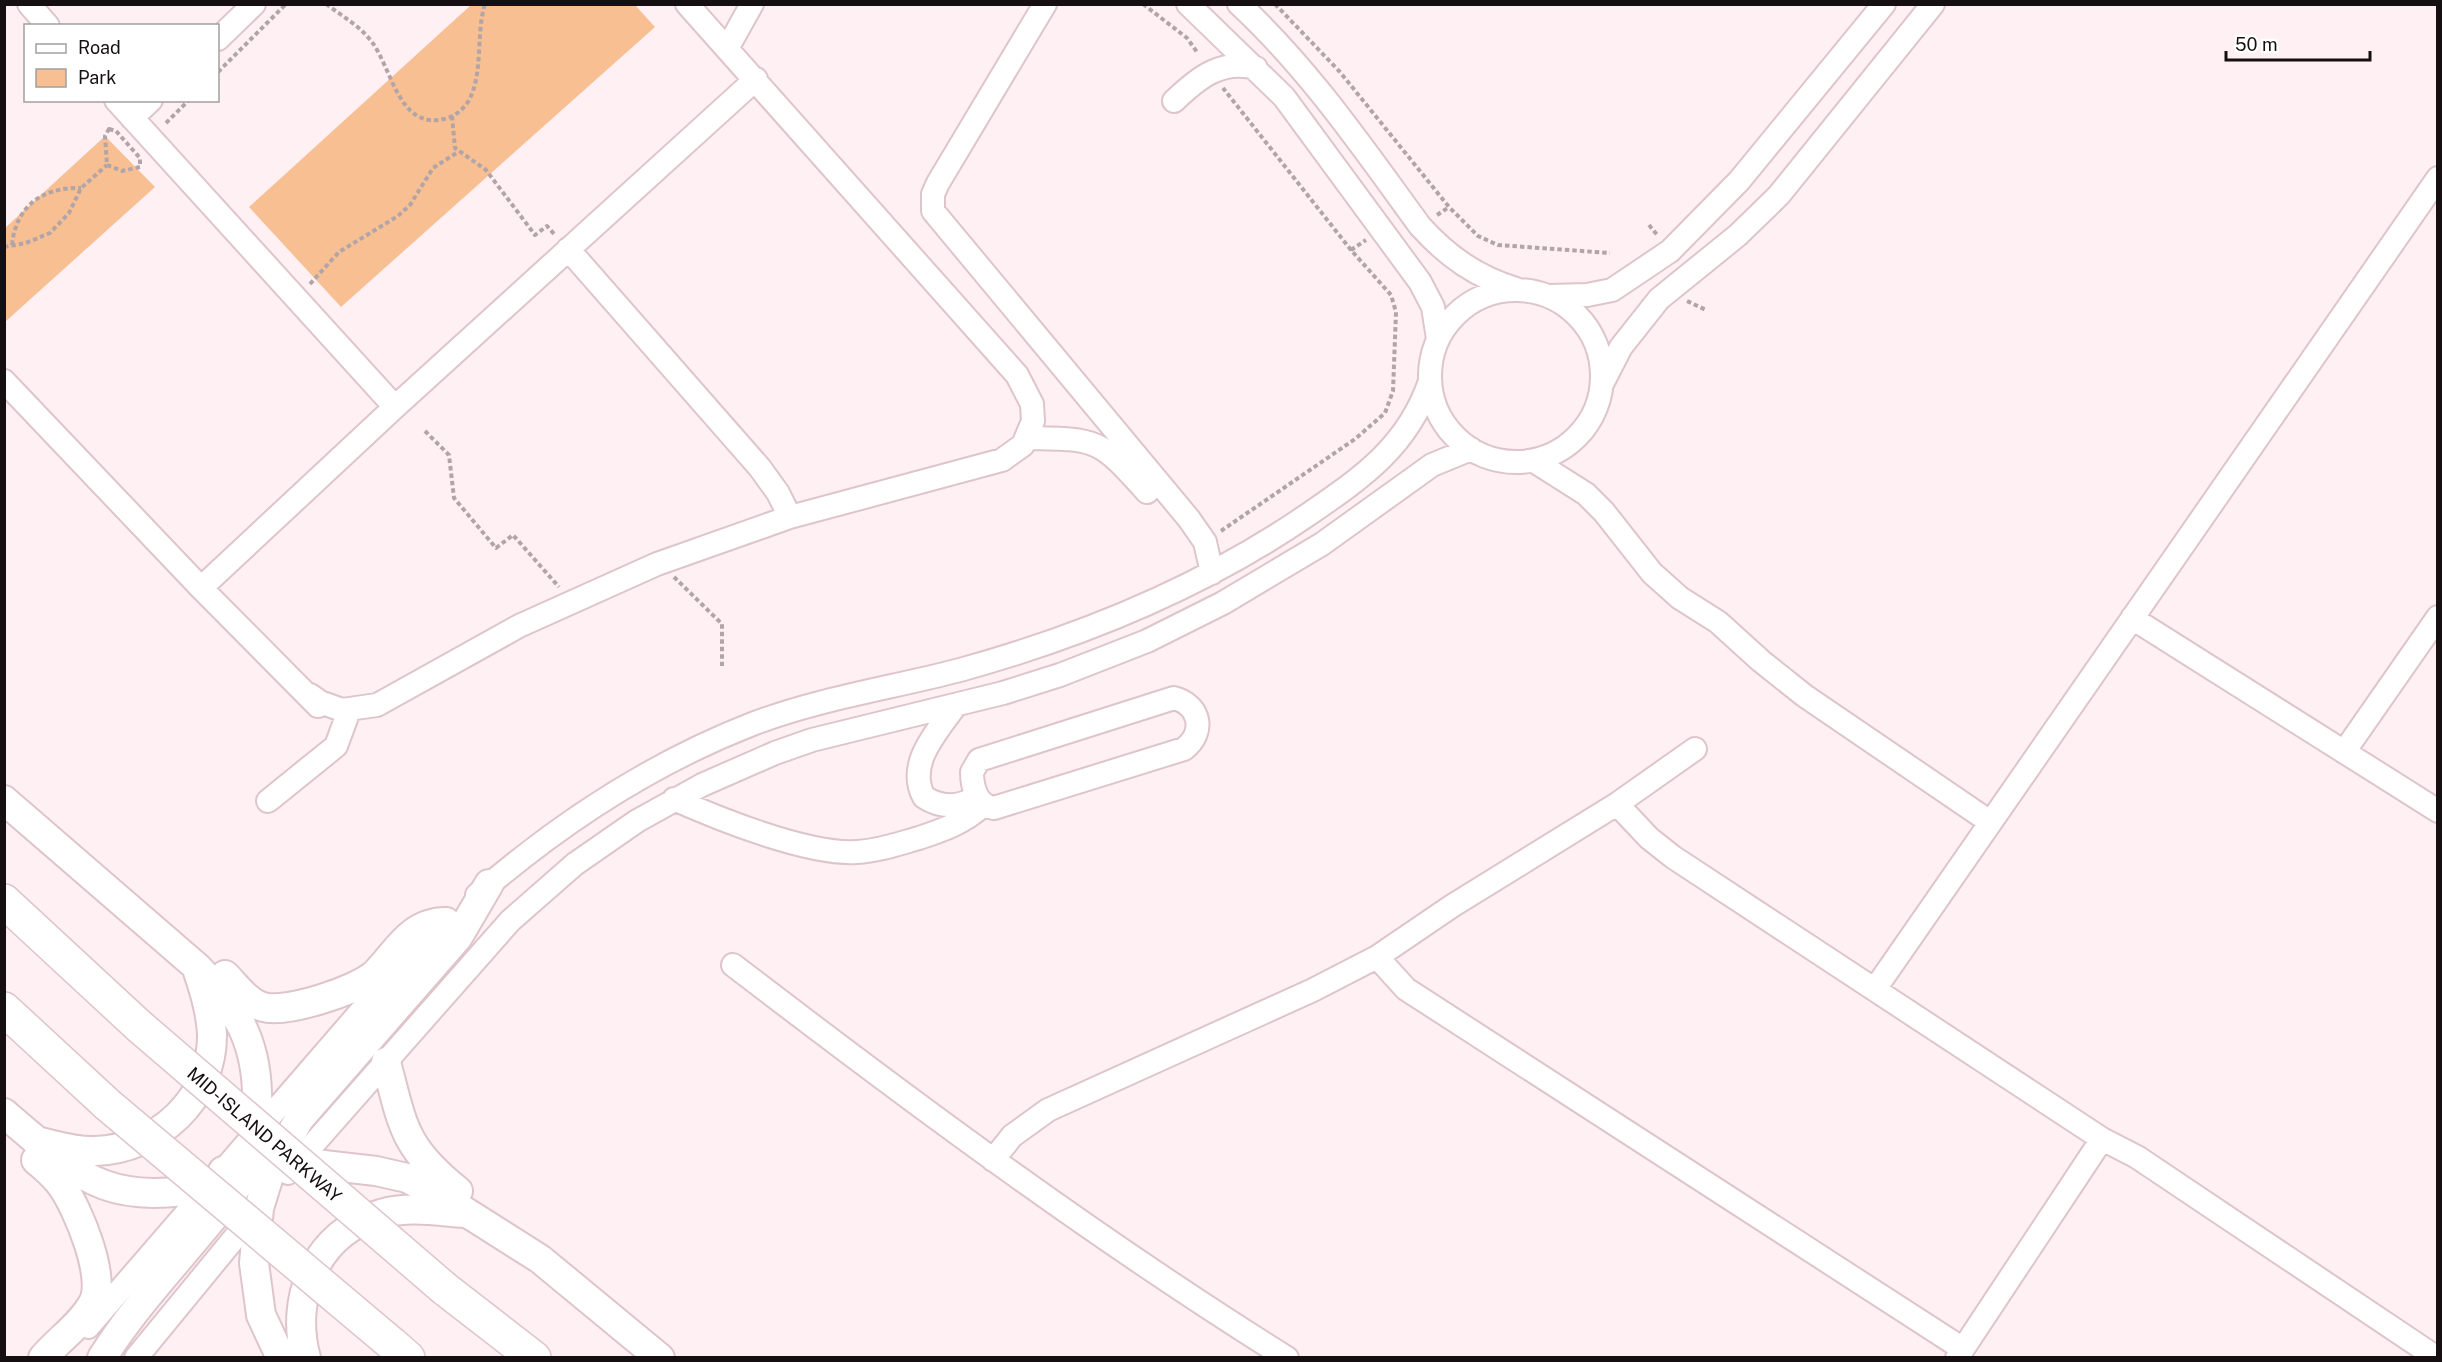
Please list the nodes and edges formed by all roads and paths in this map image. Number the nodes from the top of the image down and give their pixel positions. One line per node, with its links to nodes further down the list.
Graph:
1 (29, 4): 15 (street)
2 (254, 4): 17 (street)
3 (286, 4): 21 (path)
4 (326, 4): 29 (path)
5 (485, 4): 29 (path)
6 (687, 4): 18 (street)
7 (752, 4): 18 (street)
8 (1045, 4): 54 (street)
9 (1143, 4): 19 (path)
10 (1188, 4): 16 (street)
11 (1239, 4): 40 (street)
12 (1275, 4): 39 (path)
13 (1884, 4): 41 (street)
14 (1933, 4): 46 (street)
15 (46, 24)
16 (1211, 26): 20 (street); 24 (street)
17 (219, 38)
18 (728, 47): 22 (street)
19 (1197, 52)
20 (1256, 68): 24 (street); 43 (street)
21 (219, 71)
22 (756, 79): 38 (street); 49 (street)
23 (1216, 80): 54 (path)
24 (1194, 82): 25 (street)
25 (1174, 101)
26 (118, 102): 30 (street)
27 (149, 102): 30 (street)
28 (187, 102): 31 (path)
29 (452, 116): 32 (path)
30 (132, 118): 42 (street)
31 (166, 123)
32 (458, 152): 38 (path); 42 (path)
33 (107, 165): 33 (path); 35 (path)
34 (2438, 178): 61 (street)
35 (81, 188): 36 (path); 36 (path)
36 (12, 245): 37 (path)
37 (4, 247)
38 (568, 249): 47 (street); 53 (street)
39 (1610, 253)
40 (1518, 290): 41 (street); 43 (street)
41 (1548, 296): 46 (street)
42 (299, 303): 47 (street)
43 (1438, 339): 45 (street)
44 (4, 381): 57 (street)
45 (1430, 381): 50 (street); 56 (street)
46 (1603, 382): 51 (street)
47 (395, 407): 57 (street)
48 (425, 431): 58 (path)
49 (1035, 438): 52 (street); 53 (street)
50 (1471, 449): 51 (street); 59 (street)
51 (1534, 461): 75 (street)
52 (1147, 492)
53 (790, 517): 55 (street)
54 (1204, 542): 56 (street)
55 (657, 564): 62 (path); 64 (street)
56 (1215, 572): 59 (street); 76 (street)
57 (201, 588): 63 (street)
58 (567, 595)
59 (1233, 597): 65 (street)
60 (2438, 617): 68 (street)
61 (2132, 618): 68 (street); 75 (street)
62 (722, 666)
63 (310, 696): 64 (street); 66 (street)
64 (387, 699): 66 (street)
65 (955, 706): 70 (street); 72 (street)
66 (346, 719): 71 (street)
67 (1695, 749): 73 (street)
68 (2344, 752): 74 (street)
69 (4, 800): 79 (main road)
70 (674, 800): 72 (street); 85 (street)
71 (268, 801)
72 (980, 801): 72 (street)
73 (1617, 804): 80 (street); 83 (street)
74 (2438, 811)
75 (1990, 822): 83 (street)
76 (489, 884): 78 (street); 92 (main road)
77 (4, 901): 103 (highway, MID-ISLAND PARKWAY, bridge)
78 (446, 922): 79 (main road); 88 (street)
79 (158, 931): 82 (main road)
80 (1377, 957): 91 (street); 96 (street)
81 (733, 964): 91 (street)
82 (197, 967): 88 (main road); 90 (main road)
83 (1875, 988): 89 (street)
84 (4, 1009): 95 (highway, bridge)
85 (386, 1062): 92 (street); 94 (main road)
86 (4, 1113): 90 (main road)
87 (4, 1129): 97 (main road)
88 (260, 1129): 92 (main road)
89 (2102, 1139): 96 (street); 106 (street)
90 (36, 1141): 92 (main road)
91 (993, 1160): 105 (street)
92 (255, 1175): 93 (main road); 94 (main road); 98 (street); 99 (main road)
93 (259, 1208): 100 (street); 101 (main road)
94 (477, 1220): 102 (main road); 104 (main road)
95 (400, 1351)
96 (1960, 1353)
97 (43, 1358)
98 (61, 1358)
99 (102, 1358)
100 (136, 1358)
101 (281, 1358)
102 (306, 1358)
103 (534, 1358)
104 (660, 1358)
105 (1287, 1358)
106 (2437, 1358)

